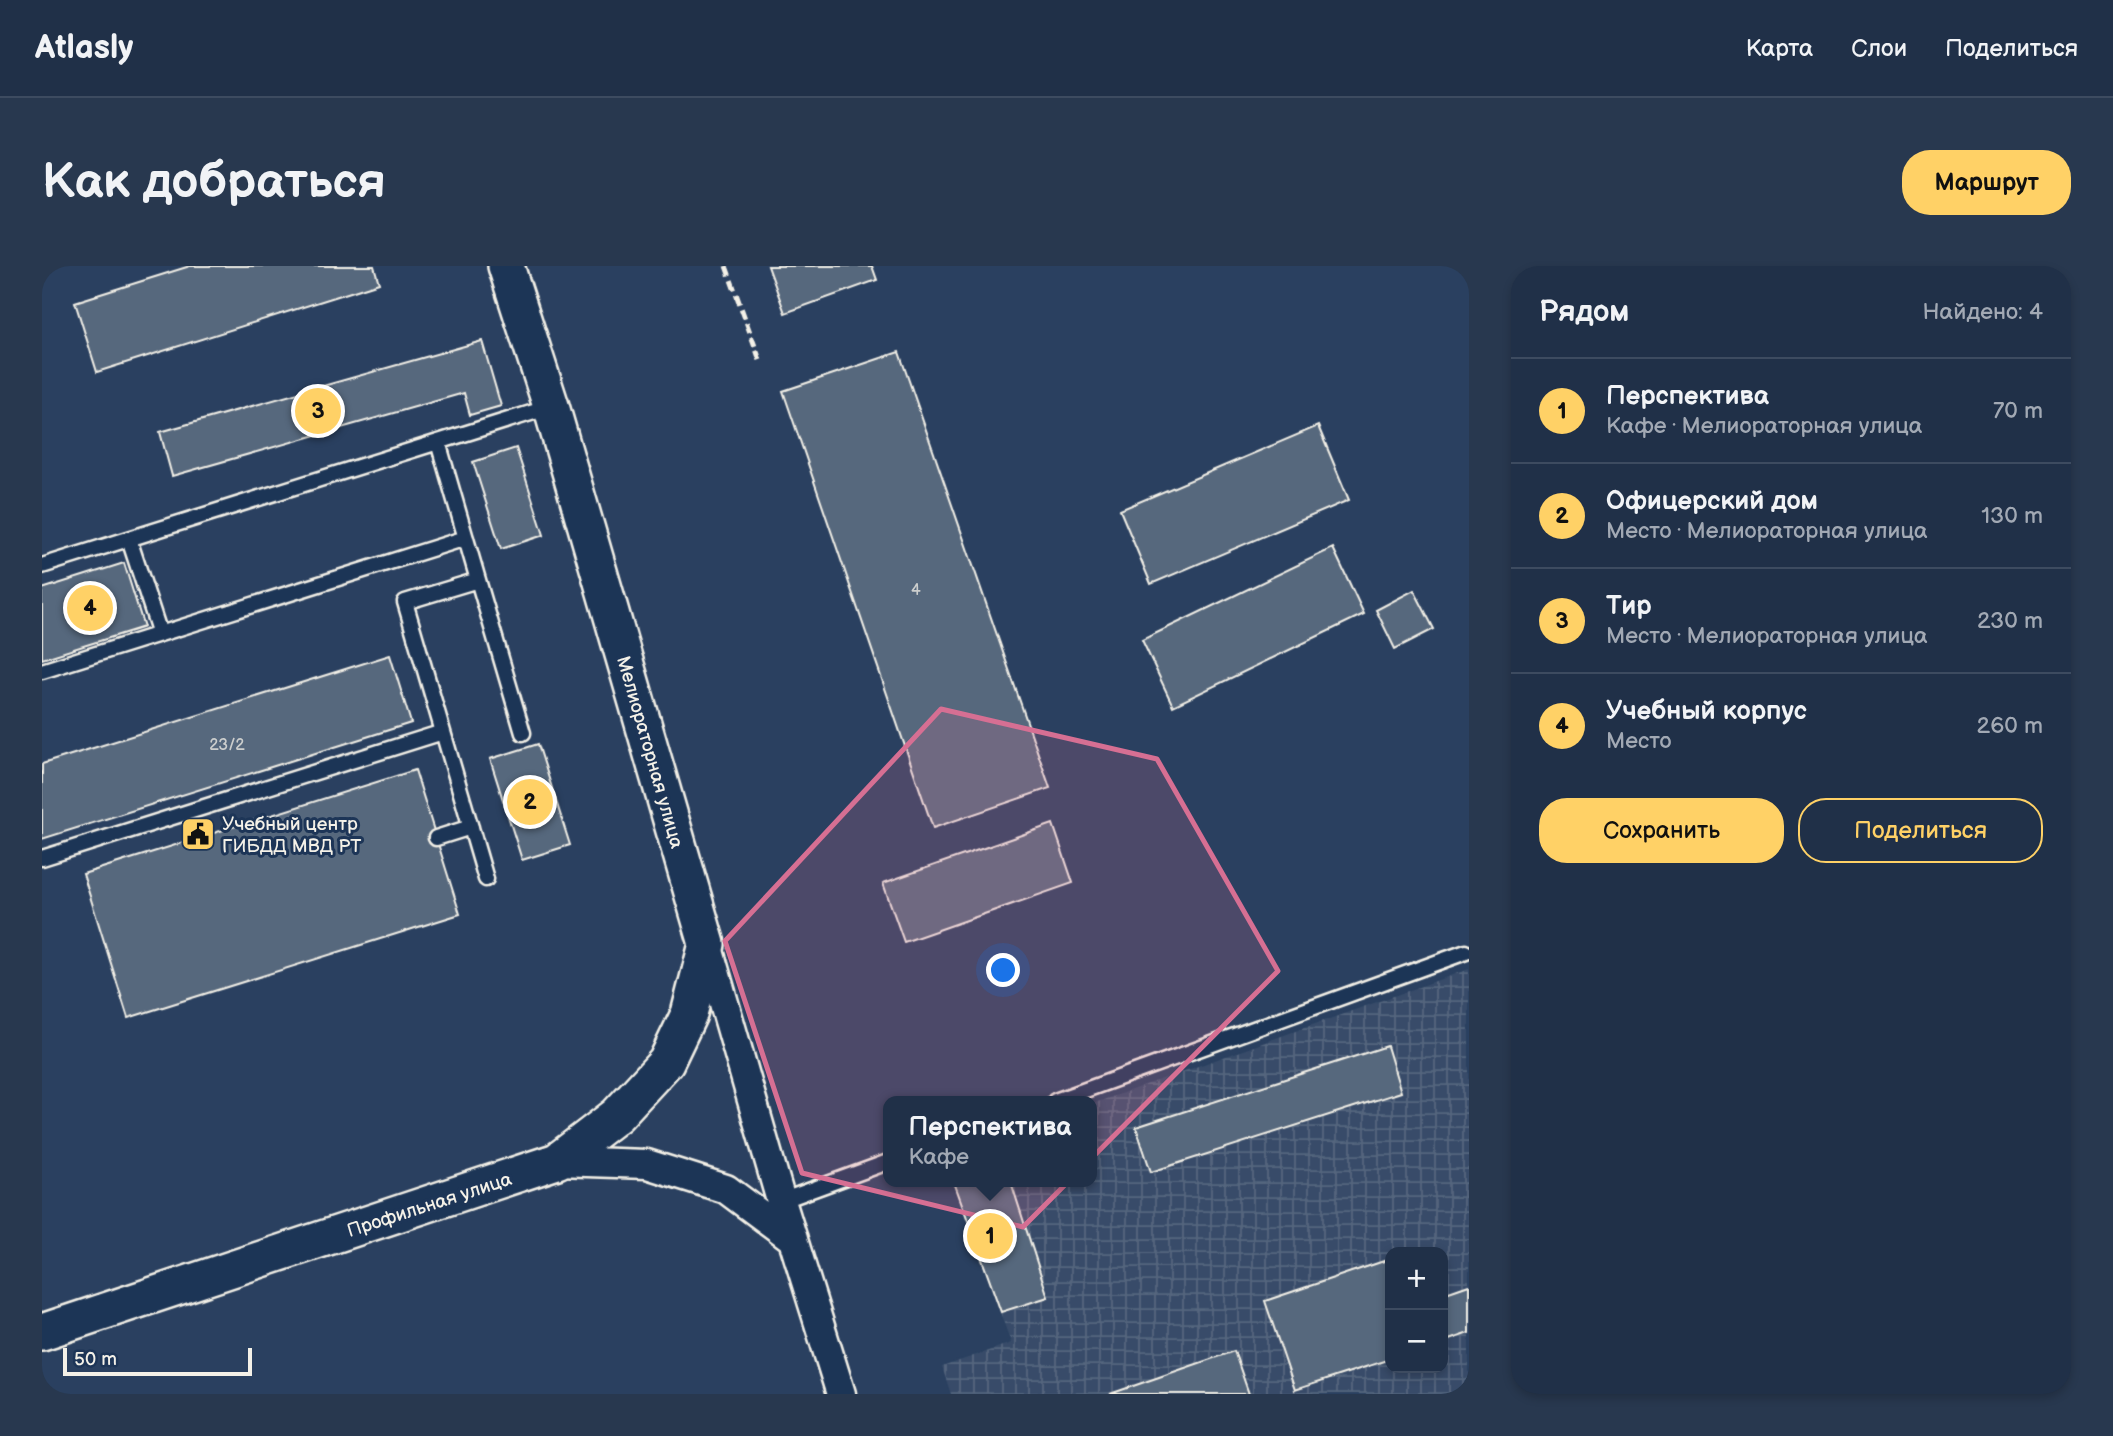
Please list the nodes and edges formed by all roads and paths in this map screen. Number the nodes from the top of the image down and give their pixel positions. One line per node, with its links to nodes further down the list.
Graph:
1 (506, 266): 2 (street, Мелиораторная улица)
2 (551, 406): 3 (lane); 16 (street, Мелиораторная улица)
3 (438, 442): 4 (lane); 5 (lane)
4 (466, 538): 7 (lane); 8 (lane)
5 (128, 539): 6 (lane); 8 (lane)
6 (42, 566)
7 (478, 580): 10 (lane); 11 (lane)
8 (160, 634): 9 (lane)
9 (42, 671)
10 (443, 732): 12 (lane); 14 (lane)
11 (523, 733)
12 (471, 827): 13 (lane); 15 (lane)
13 (436, 838)
14 (42, 858)
15 (486, 879)
16 (707, 944): 19 (street, Профильная улица); 21 (street, Мелиораторная улица)
17 (1466, 952): 18 (lane)
18 (1069, 1096)
19 (557, 1161): 22 (street); 23 (street, Профильная улица)
20 (883, 1164): 21 (lane)
21 (781, 1201): 22 (street, Мелиораторная улица)
22 (793, 1239): 24 (street, Мелиораторная улица)
23 (42, 1332)
24 (841, 1394)

